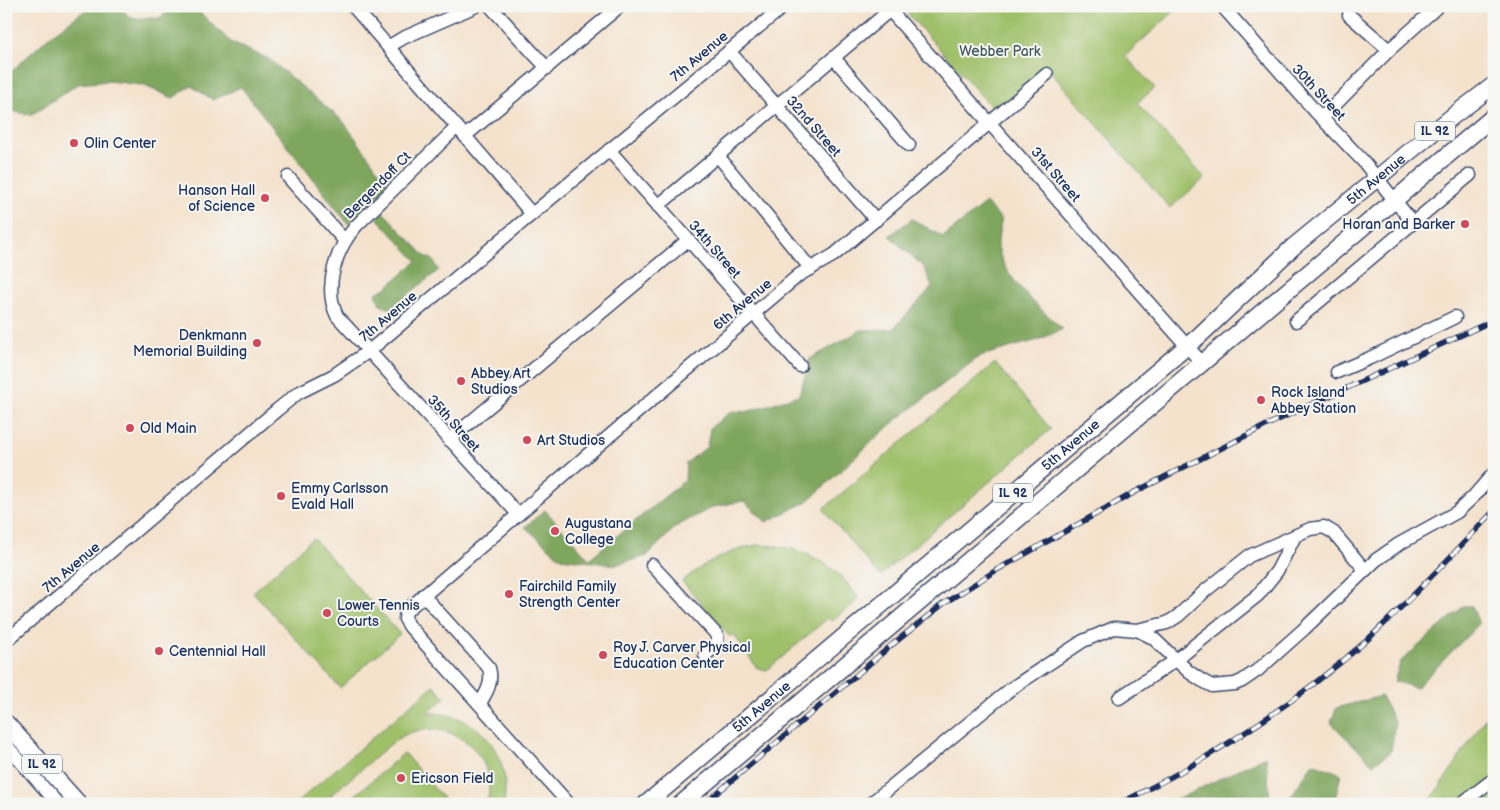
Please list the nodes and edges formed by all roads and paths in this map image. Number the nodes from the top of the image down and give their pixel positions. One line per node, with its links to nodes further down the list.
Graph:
1 (353, 6): 10 (street)
2 (476, 6): 10 (street)
3 (490, 6): 14 (street)
4 (620, 6): 14 (street, Bergendoff Ct)
5 (784, 6): 12 (street, 7th Avenue)
6 (1222, 6): 19 (street, 30th Street)
7 (1438, 6): 11 (street)
8 (888, 8): 13 (street); 20 (street, 31st Street)
9 (1349, 15): 11 (street)
10 (388, 47): 21 (street)
11 (1390, 50): 19 (street)
12 (729, 51): 17 (street, 32nd Street); 23 (street, 7th Avenue)
13 (834, 58): 17 (street); 22 (street)
14 (547, 68): 21 (street, Bergendoff Ct)
15 (1047, 74): 20 (street, 6th Avenue)
16 (1494, 85): 27 (main road, 5th Avenue / IL 92)
17 (777, 106): 24 (street); 31 (street, 32nd Street)
18 (1494, 116): 28 (main road, 5th Avenue / IL 92)
19 (1322, 118): 27 (street, 30th Street)
20 (990, 123): 31 (street, 6th Avenue); 39 (street, 31st Street)
21 (461, 132): 30 (street); 33 (street, Bergendoff Ct)
22 (909, 145)
23 (609, 150): 29 (street, 34th Street); 30 (street, 7th Avenue)
24 (718, 156): 29 (street); 35 (street)
25 (1470, 174): 32 (street)
26 (288, 177): 33 (street)
27 (1377, 179): 28 (street, 30th Street); 39 (main road, 5th Avenue / IL 92)
28 (1394, 200): 32 (street, 30th Street); 41 (main road, 5th Avenue / IL 92)
29 (658, 206): 34 (street, 34th Street)
30 (532, 214): 40 (street, 7th Avenue)
31 (876, 220): 35 (street, 6th Avenue)
32 (1413, 223): 38 (street)
33 (344, 240): 40 (street, Bergendoff Ct)
34 (688, 240): 36 (street, 34th Street); 44 (street)
35 (811, 269): 36 (street, 6th Avenue)
36 (753, 314): 42 (street, 34th Street); 46 (street, 6th Avenue)
37 (1455, 317): 43 (street)
38 (1296, 321)
39 (1188, 346): 41 (street, 31st Street); 63 (main road, 5th Avenue / IL 92)
40 (369, 352): 44 (street, 35th Street); 52 (street, 7th Avenue)
41 (1202, 363): 64 (main road, 5th Avenue / IL 92)
42 (800, 366)
43 (1337, 372)
44 (449, 440): 46 (street, 35th Street)
45 (1494, 474): 49 (street)
46 (518, 514): 50 (street, 6th Avenue)
47 (1295, 536): 49 (street); 51 (street); 54 (street)
48 (652, 564): 53 (street)
49 (1365, 570): 54 (street)
50 (424, 595): 56 (street); 56 (street, 6th Avenue)
51 (1137, 630): 54 (street); 65 (street)
52 (6, 641)
53 (705, 655)
54 (1176, 660): 55 (street)
55 (1119, 698)
56 (480, 703): 62 (street, 6th Avenue)
57 (6, 723): 61 (main road, IL 92)
58 (6, 745): 60 (street)
59 (1494, 779): 66 (street)
60 (52, 801)
61 (79, 804)
62 (569, 804)
63 (646, 804)
64 (681, 804)
65 (870, 804)
66 (1461, 804)

